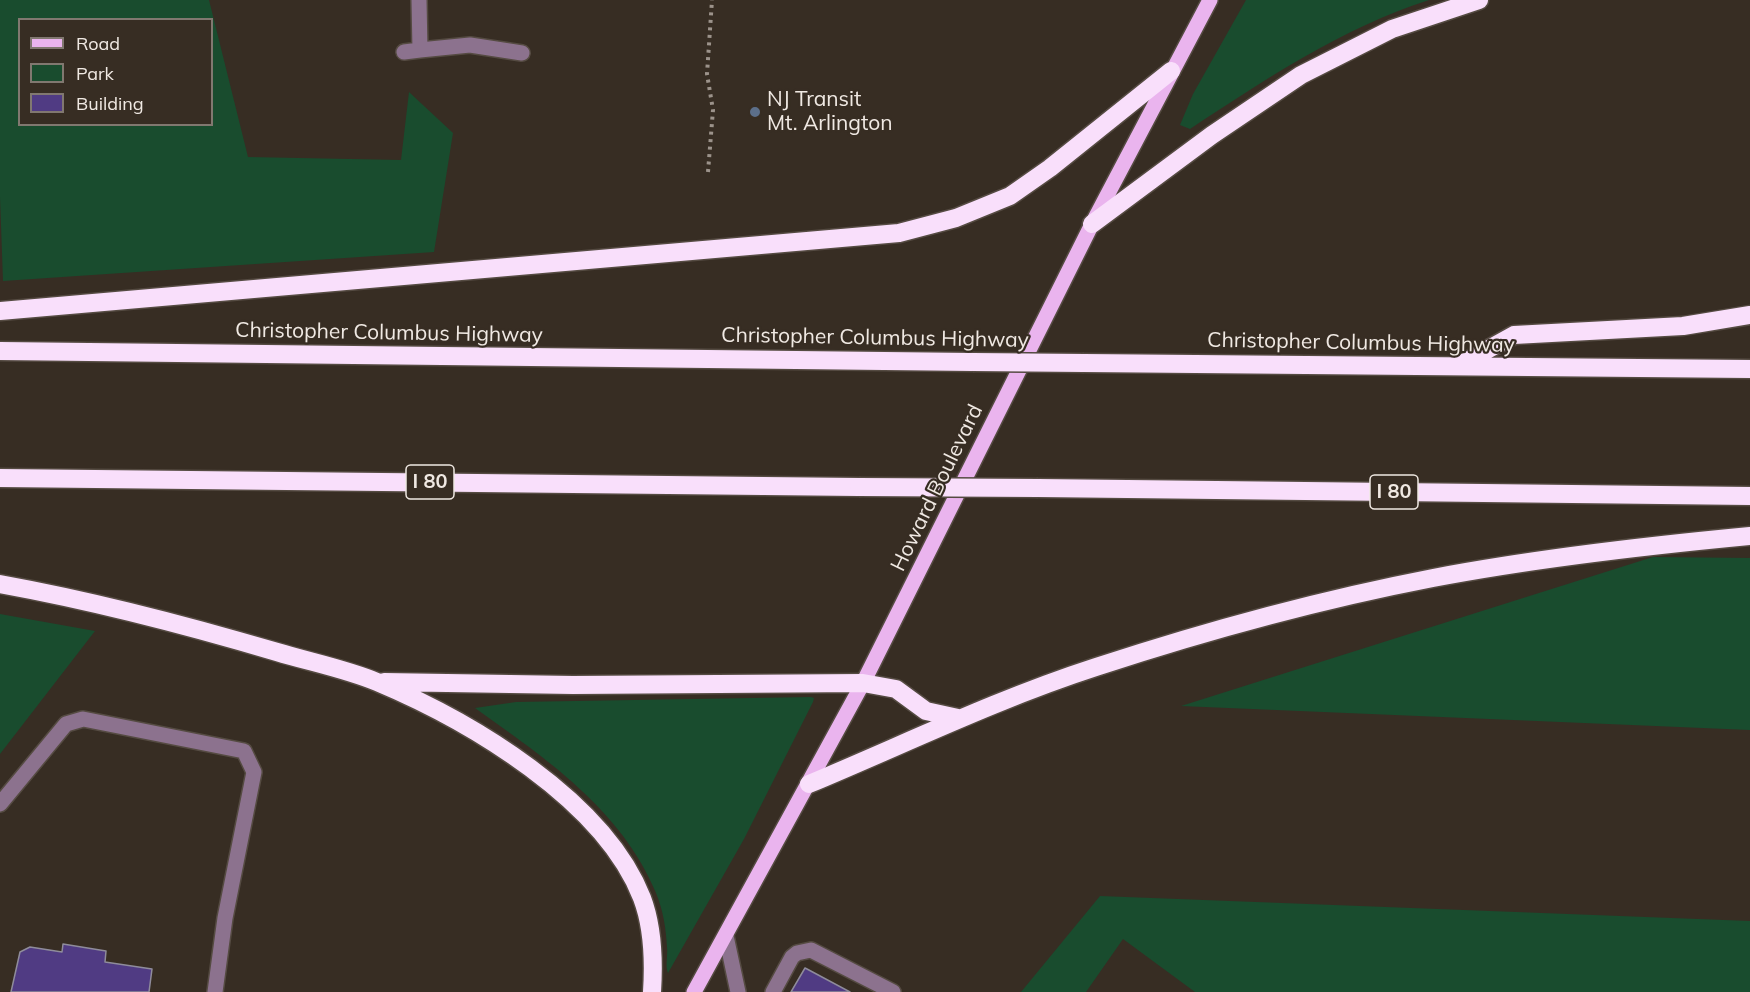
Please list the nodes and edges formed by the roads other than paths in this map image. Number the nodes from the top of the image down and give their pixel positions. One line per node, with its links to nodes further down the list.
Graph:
1 (419, 0): 4 (street)
2 (1210, 0): 7 (main road, Howard Boulevard)
3 (1479, 0): 8 (highway)
4 (420, 50): 5 (street); 6 (street)
5 (404, 52)
6 (522, 53)
7 (1171, 71): 8 (main road, Howard Boulevard); 9 (highway)
8 (1092, 224): 19 (main road, Howard Boulevard)
9 (0, 311)
10 (1750, 315): 12 (highway)
11 (0, 351): 12 (highway, Christopher Columbus Highway, bridge)
12 (1456, 367): 13 (highway, Christopher Columbus Highway)
13 (1750, 369)
14 (0, 478): 15 (highway, I 80, bridge)
15 (1750, 496)
16 (1750, 536): 20 (highway)
17 (0, 584): 18 (highway)
18 (376, 681): 19 (highway); 25 (highway)
19 (862, 683): 20 (highway); 21 (main road, Howard Boulevard)
20 (958, 718): 21 (highway)
21 (809, 784): 23 (main road, Howard Boulevard)
22 (0, 804): 24 (street)
23 (726, 936): 26 (main road, Howard Boulevard); 27 (street)
24 (215, 992)
25 (652, 992)
26 (694, 992)
27 (738, 992)
28 (773, 992): 29 (street)
29 (893, 992)

